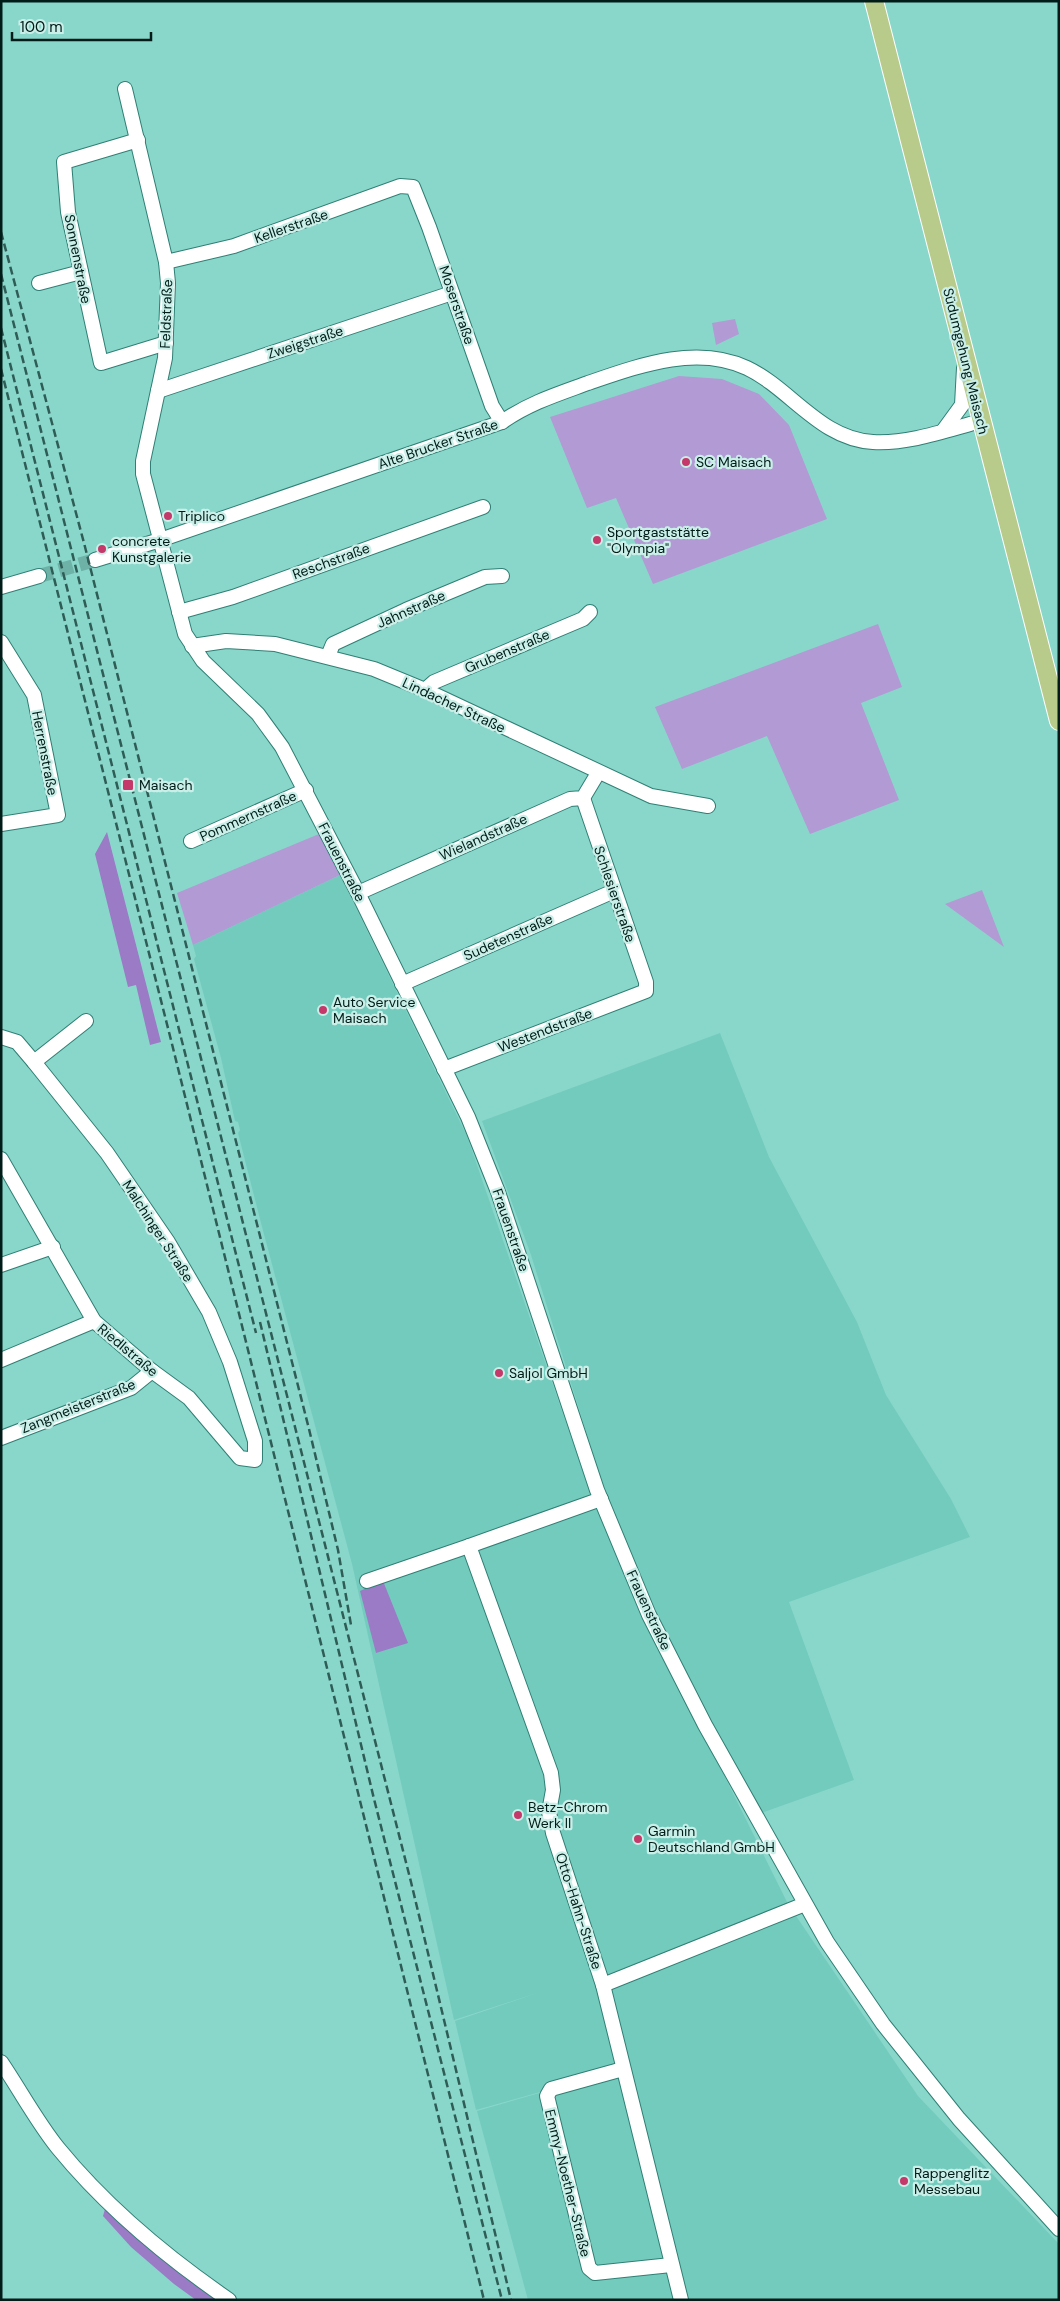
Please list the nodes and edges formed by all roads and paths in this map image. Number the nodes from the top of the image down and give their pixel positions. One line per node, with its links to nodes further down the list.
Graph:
1 (874, 1): 10 (main road, Südumgehung Maisach)
2 (125, 89): 3 (street, Feldstraße)
3 (138, 140): 5 (street, Feldstraße); 6 (street, Sonnenstraße)
4 (413, 187): 5 (street, Kellerstraße); 8 (street, Moserstraße)
5 (166, 262): 9 (street, Feldstraße)
6 (81, 272): 7 (street); 9 (street, Sonnenstraße)
7 (39, 283)
8 (452, 293): 11 (street, Zweigstraße); 13 (street, Moserstraße)
9 (166, 343): 11 (street, Feldstraße)
10 (964, 351): 12 (main road, Südumgehung Maisach); 14 (street)
11 (158, 391): 16 (street, Feldstraße)
12 (982, 421): 14 (street, Alte Brucker Straße); 27 (main road, Südumgehung Maisach)
13 (502, 422): 14 (street, Alte Brucker Straße); 16 (street, Alte Brucker Straße)
14 (943, 431)
15 (482, 507): 21 (street, Reschstraße)
16 (160, 540): 17 (street, Alte Brucker Straße); 21 (street, Frauenstraße)
17 (95, 560)
18 (38, 576): 20 (street)
19 (502, 576): 25 (street, Jahnstraße)
20 (1, 587)
21 (179, 612): 24 (street, Frauenstraße)
22 (590, 612): 26 (street, Grubenstraße)
23 (1, 642): 32 (street, Herrenstraße)
24 (192, 646): 25 (street, Lindacher Straße); 29 (street, Frauenstraße)
25 (328, 656): 26 (street, Lindacher Straße)
26 (425, 690): 28 (street, Lindacher Straße)
27 (1059, 721)
28 (598, 773): 30 (street); 31 (street, Lindacher Straße)
29 (306, 790): 33 (street, Pommernstraße); 35 (street, Frauenstraße)
30 (583, 798): 34 (street, Schlesierstraße); 35 (street, Wielandstraße)
31 (708, 806)
32 (1, 824)
33 (191, 841)
34 (614, 891): 36 (street, Sudetenstraße); 37 (street, Schlesierstraße)
35 (358, 893): 36 (street, Frauenstraße)
36 (402, 984): 41 (street, Frauenstraße)
37 (646, 991): 41 (street, Westendstraße)
38 (86, 1021): 40 (street)
39 (1, 1037): 40 (street, Malchinger Straße)
40 (34, 1062): 49 (street, Malchinger Straße)
41 (444, 1069): 50 (street, Frauenstraße)
42 (1, 1159): 43 (street, Riedlstraße)
43 (53, 1247): 44 (street); 45 (street, Riedlstraße)
44 (1, 1266)
45 (94, 1321): 46 (street); 47 (street, Riedlstraße)
46 (1, 1360)
47 (152, 1372): 48 (street, Zangmeisterstraße); 49 (street, Riedlstraße)
48 (1, 1438)
49 (255, 1460)
50 (601, 1499): 51 (street); 53 (street, Frauenstraße)
51 (469, 1546): 52 (street); 54 (street, Otto-Hahn-Straße)
52 (367, 1581)
53 (805, 1904): 54 (street, Otto-Hahn-Straße); 57 (street, Frauenstraße)
54 (603, 1984): 56 (street)
55 (1, 2062): 59 (street)
56 (623, 2069): 58 (street); 58 (street, Emmy-Noether-Straße)
57 (1059, 2229)
58 (671, 2265): 60 (street)
59 (228, 2300)
60 (681, 2300)

